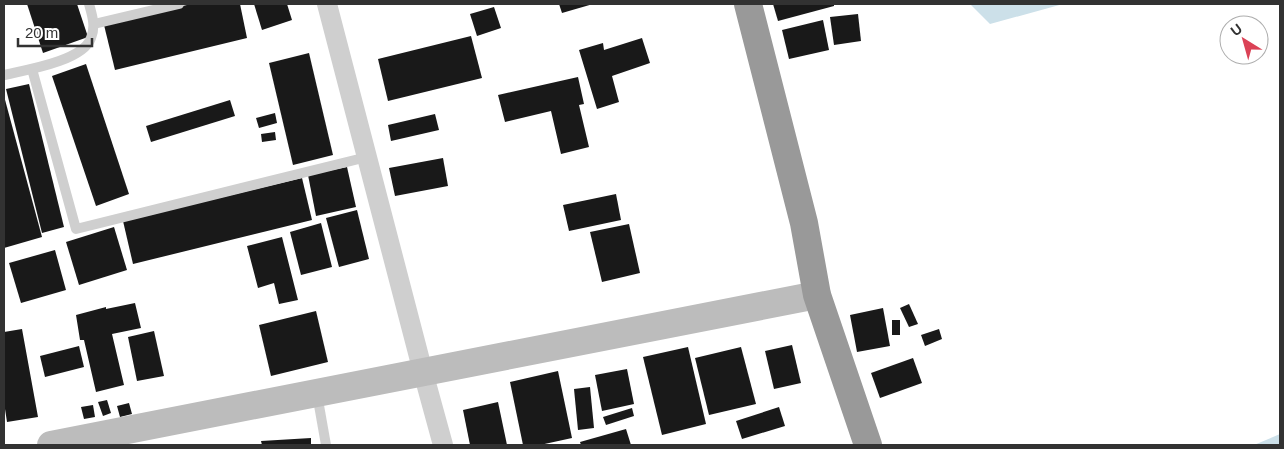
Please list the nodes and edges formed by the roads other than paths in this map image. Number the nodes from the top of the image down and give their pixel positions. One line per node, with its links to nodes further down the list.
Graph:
1 (89, 4): 5 (lane)
2 (179, 4): 5 (lane)
3 (327, 4): 8 (street)
4 (748, 4): 9 (highway)
5 (94, 24): 6 (lane)
6 (32, 69): 7 (lane); 8 (lane)
7 (4, 75)
8 (367, 157): 10 (street)
9 (817, 295): 10 (main road); 15 (highway)
10 (422, 372): 11 (main road); 14 (street)
11 (317, 392): 12 (main road); 13 (lane)
12 (60, 444)
13 (326, 445)
14 (443, 445)
15 (868, 445)

